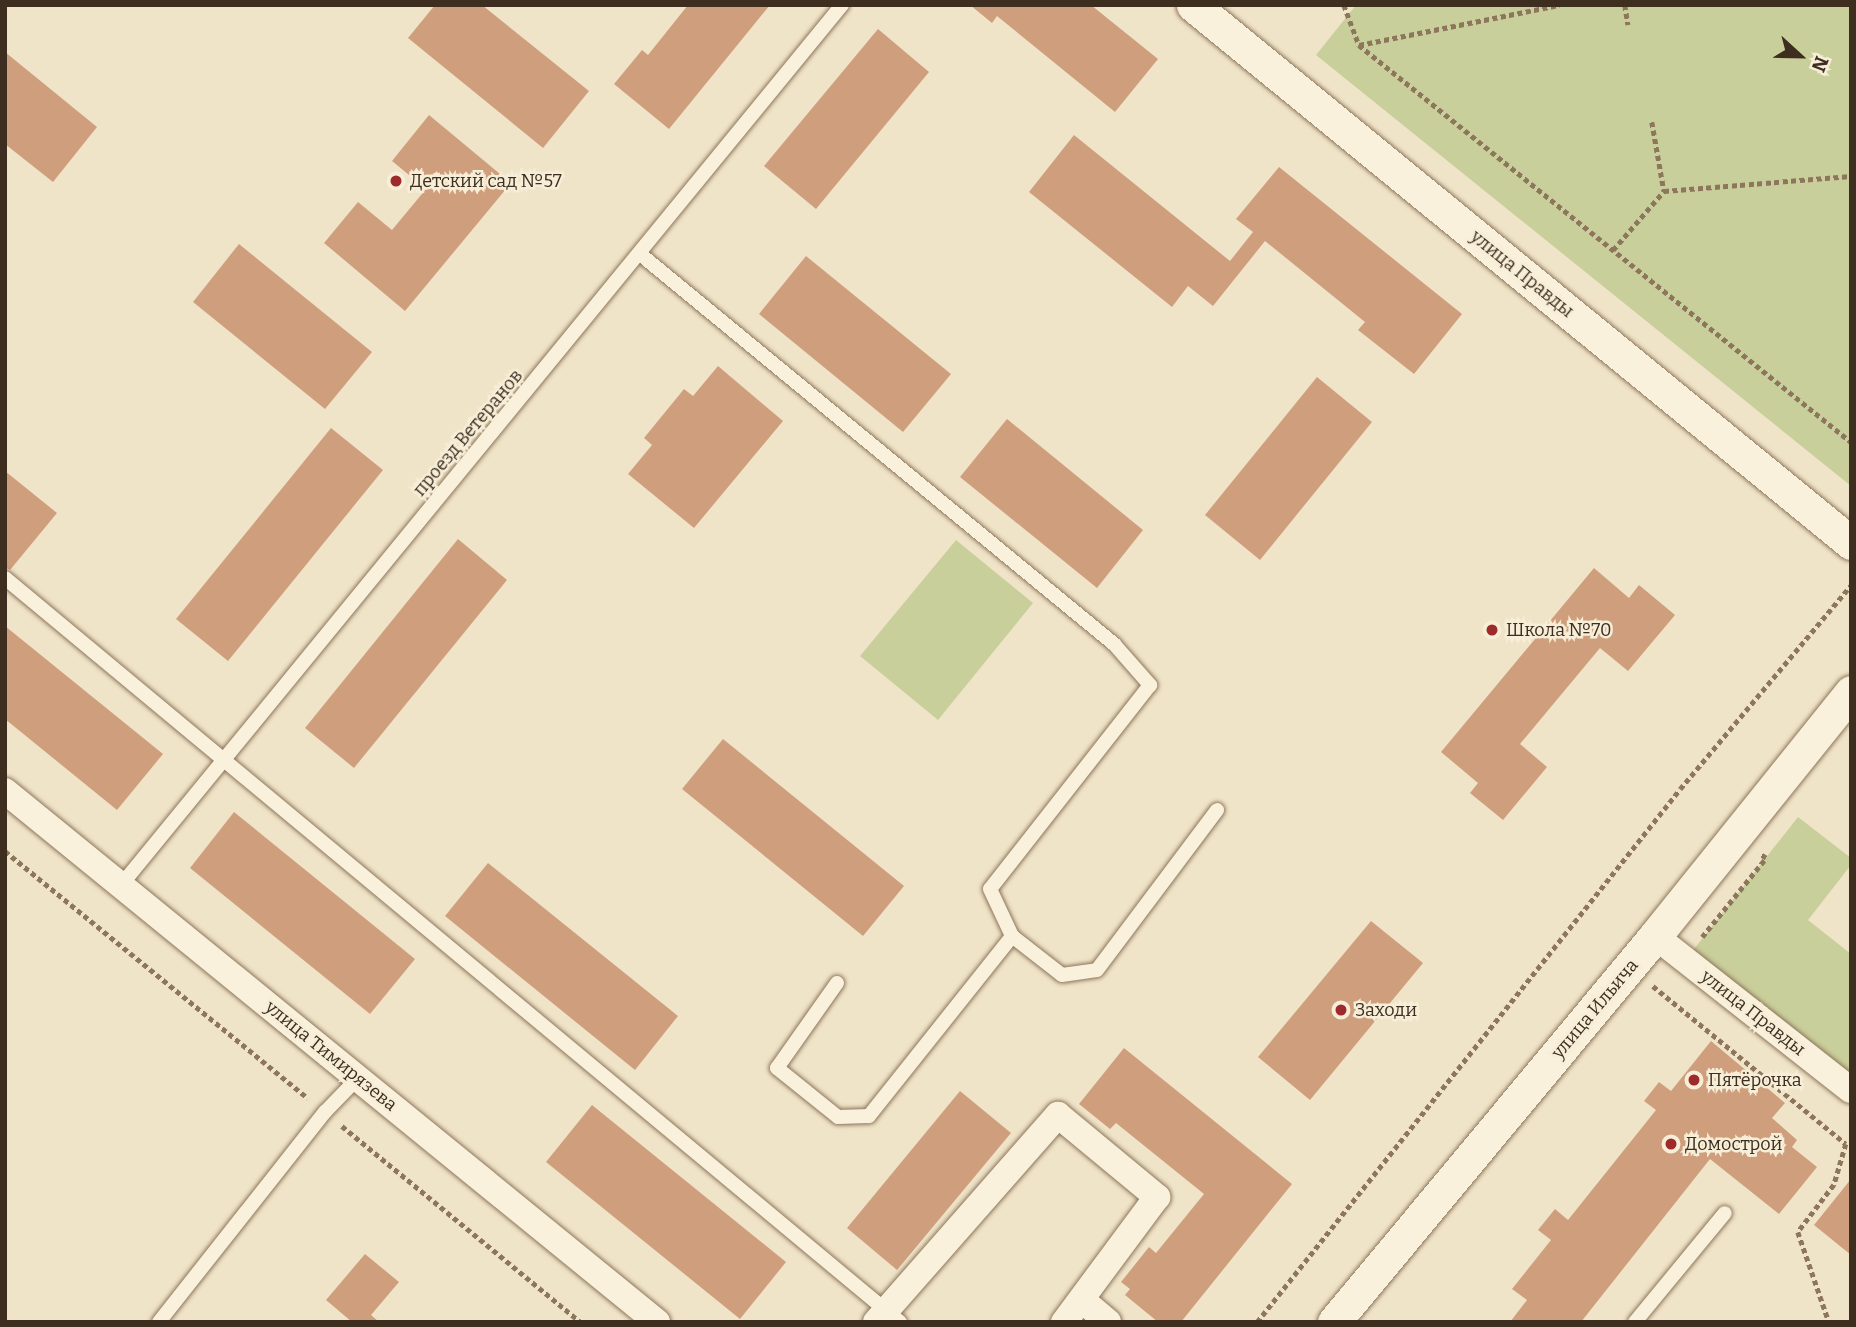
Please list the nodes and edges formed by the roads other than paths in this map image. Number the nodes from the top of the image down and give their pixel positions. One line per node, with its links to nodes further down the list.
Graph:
1 (842, 5): 3 (lane, проезд Ветеранов)
2 (1193, 5): 4 (street, улица Правды)
3 (640, 254): 7 (lane, проезд Ветеранов); 11 (lane)
4 (1851, 543)
5 (5, 578): 7 (lane)
6 (1851, 692): 12 (street, улица Ильича)
7 (220, 760): 10 (lane, проезд Ветеранов); 18 (lane)
8 (5, 791): 10 (street, улица Тимирязева)
9 (1217, 810): 11 (lane)
10 (122, 884): 14 (street, улица Тимирязева)
11 (1012, 936): 13 (lane)
12 (1655, 936): 15 (street, улица Правды); 23 (street, улица Ильича)
13 (837, 984)
14 (358, 1078): 19 (lane); 20 (street, улица Тимирязева)
15 (1851, 1090)
16 (1725, 1213): 24 (lane)
17 (1082, 1300): 18 (street); 21 (street); 22 (street)
18 (887, 1318)
19 (159, 1322)
20 (657, 1322)
21 (1064, 1322)
22 (1108, 1322)
23 (1334, 1322)
24 (1635, 1322)

